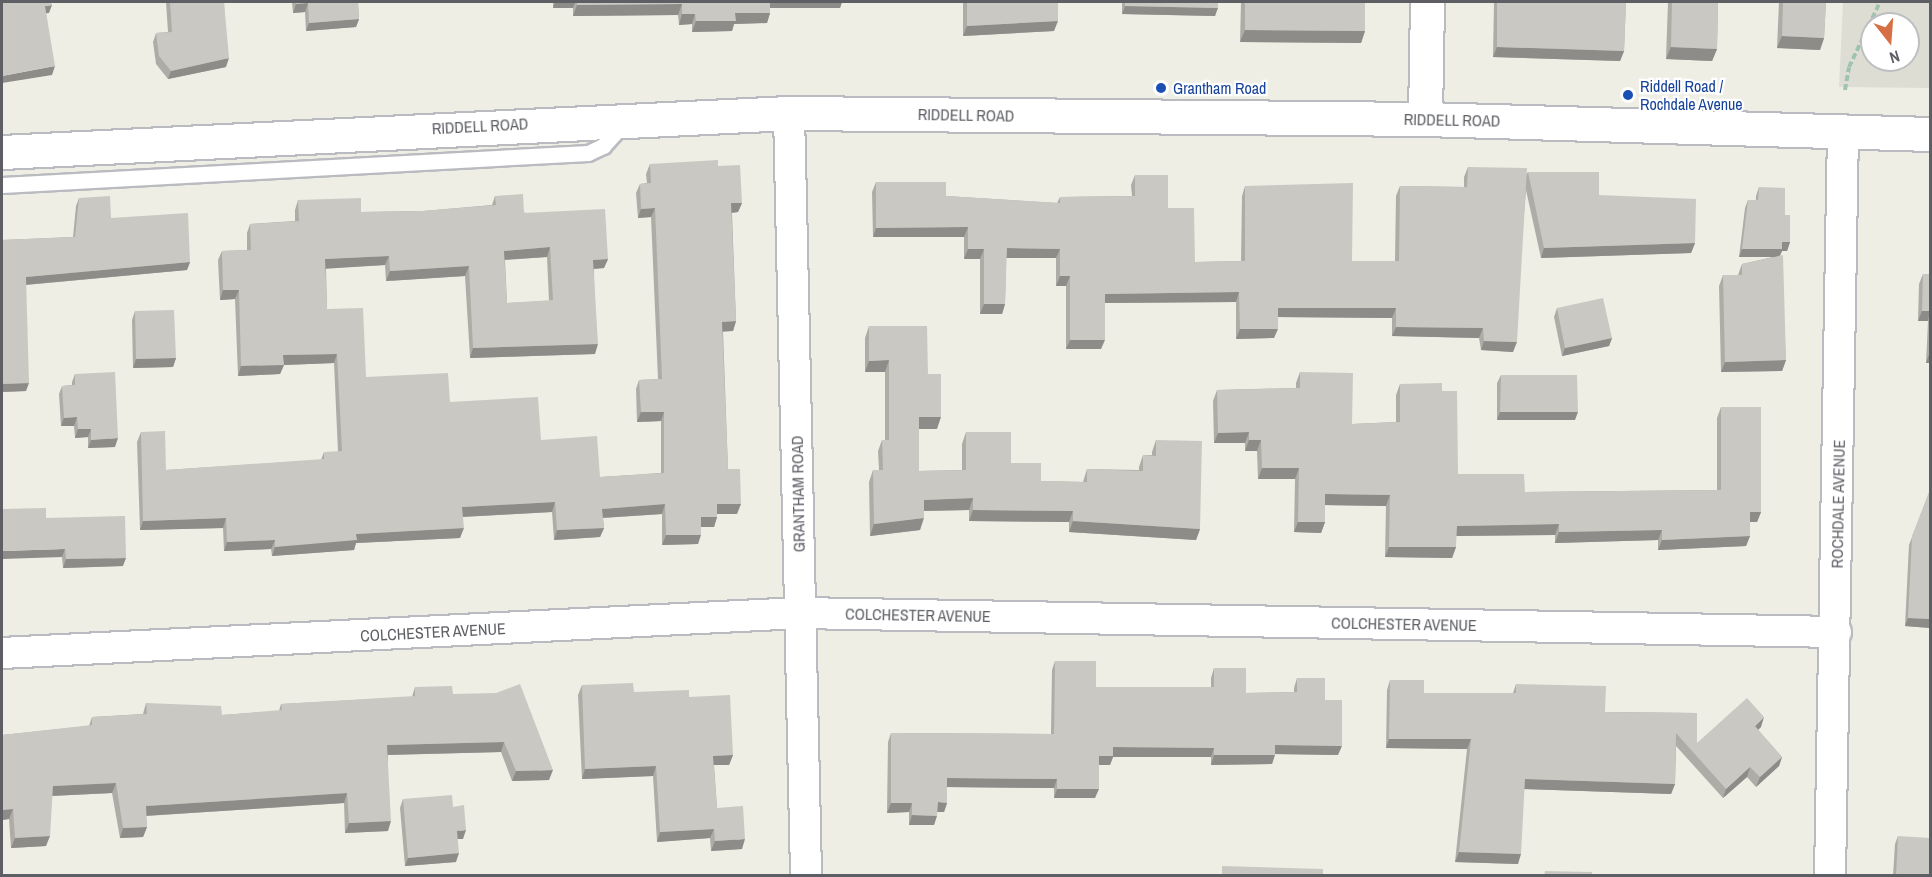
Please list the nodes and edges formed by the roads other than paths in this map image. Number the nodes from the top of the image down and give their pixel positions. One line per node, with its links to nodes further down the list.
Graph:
1 (1427, 2): 4 (street)
2 (789, 113): 3 (street, RIDDELL ROAD); 4 (street, RIDDELL ROAD); 9 (street, GRANTHAM ROAD)
3 (628, 118): 7 (street, RIDDELL ROAD); 8 (lane)
4 (1425, 119): 5 (street, RIDDELL ROAD)
5 (1843, 132): 6 (street, RIDDELL ROAD); 10 (street, ROCHDALE AVENUE)
6 (1930, 134)
7 (2, 152)
8 (2, 185)
9 (800, 613): 10 (street, COLCHESTER AVENUE); 11 (street, COLCHESTER AVENUE); 12 (street, GRANTHAM ROAD)
10 (1836, 632): 13 (street, ROCHDALE AVENUE)
11 (2, 653)
12 (806, 876)
13 (1830, 876)

